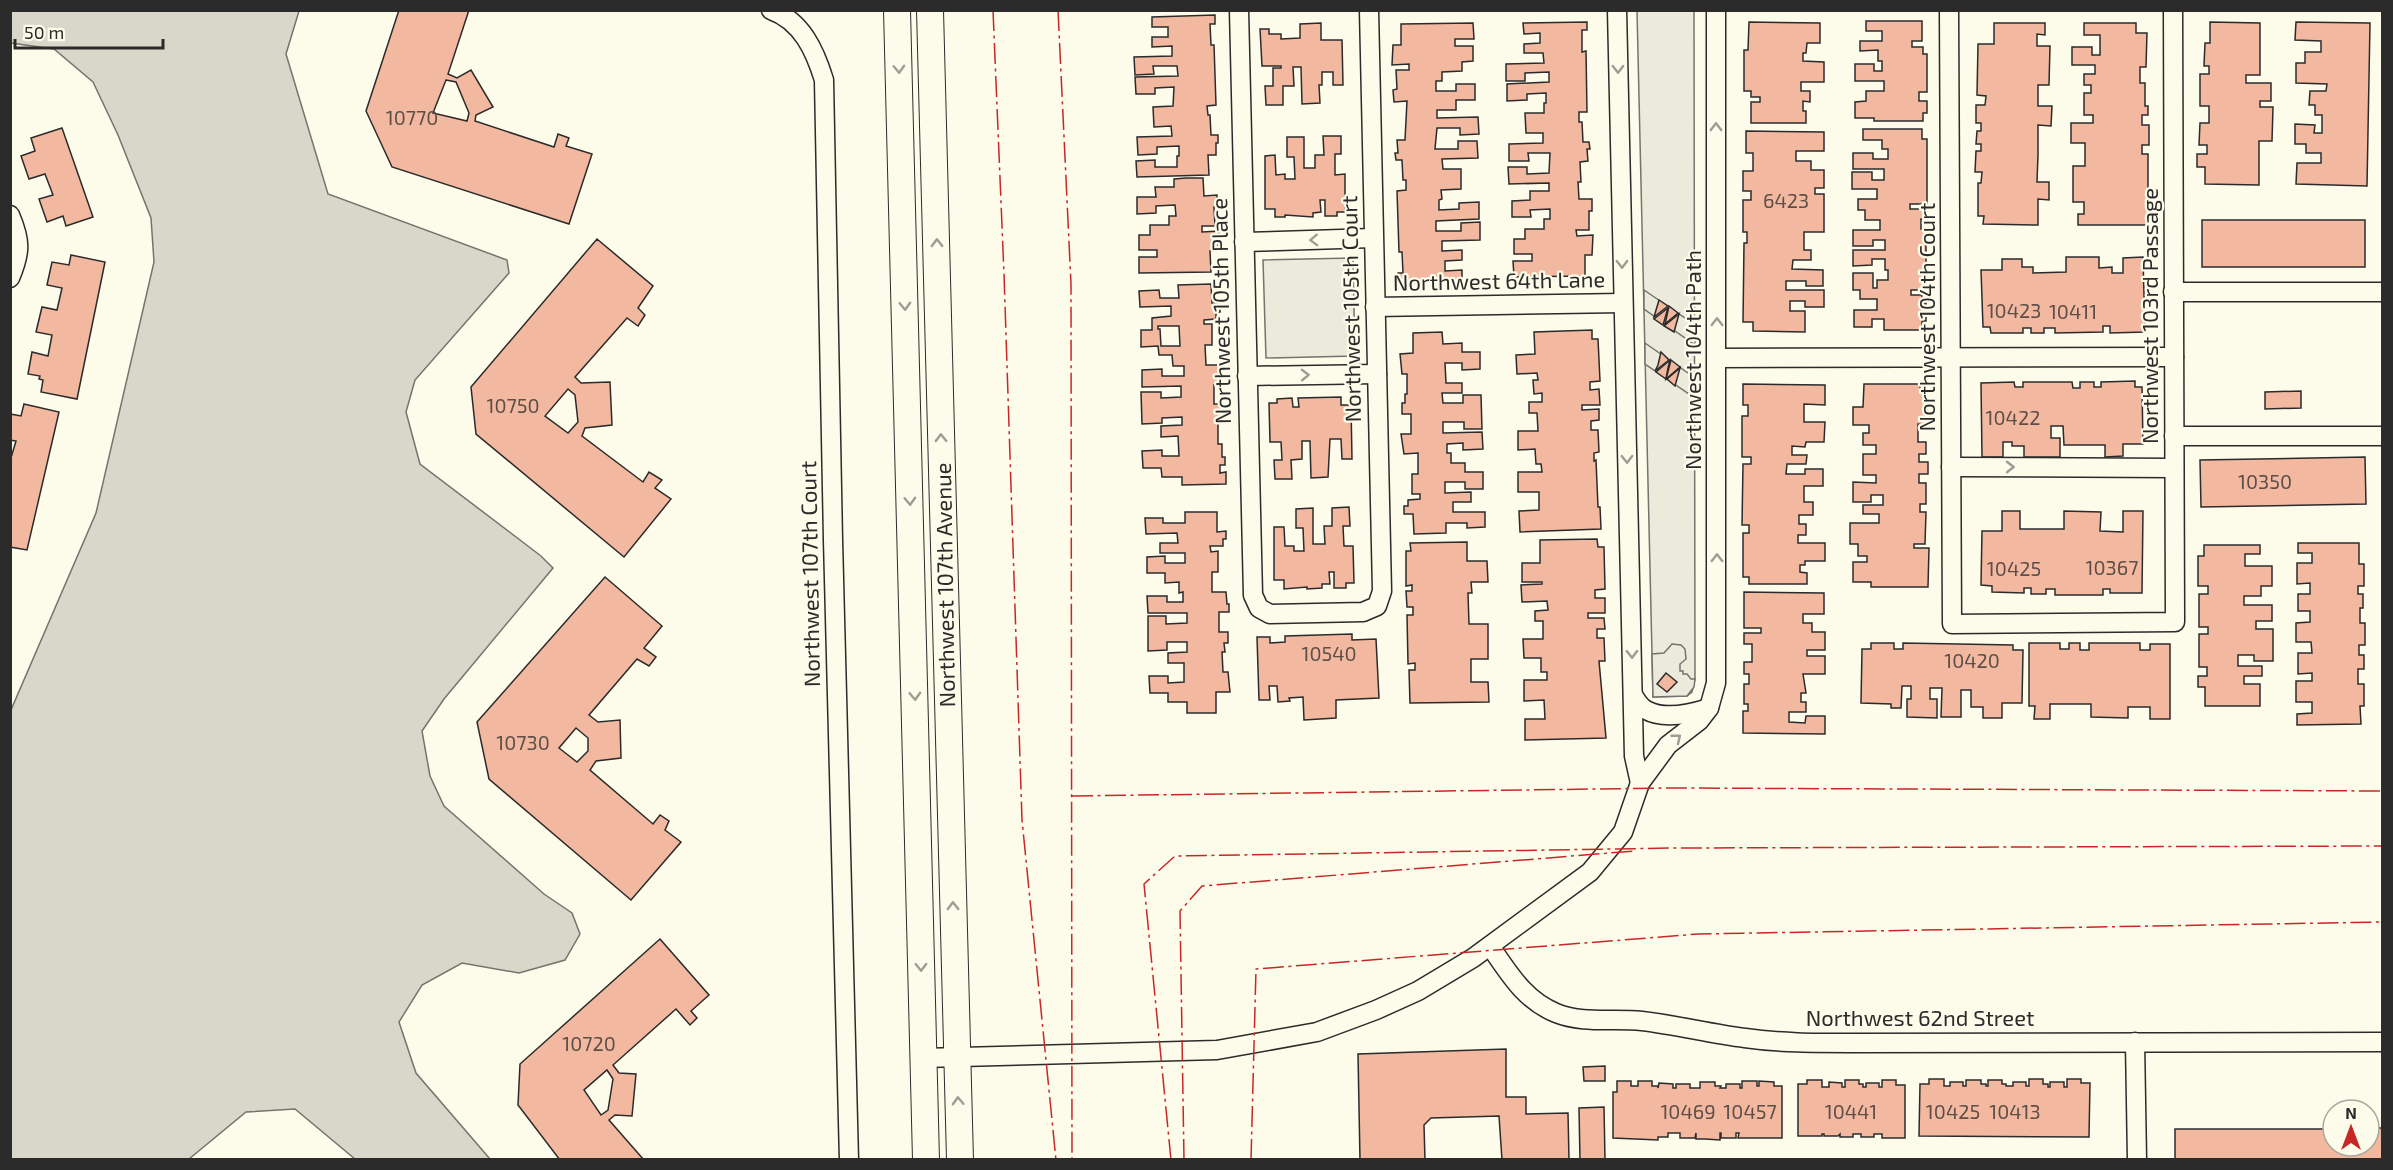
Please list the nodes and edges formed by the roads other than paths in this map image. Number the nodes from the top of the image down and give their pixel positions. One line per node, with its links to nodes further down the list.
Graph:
1 (771, 10): 37 (street, Northwest 107th Court)
2 (897, 10): 36 (main road, Northwest 107th Avenue, one-way to 36)
3 (930, 10): 35 (main road, Northwest 107th Avenue, one-way to 3)
4 (1239, 10): 12 (street, Northwest 105th Place)
5 (1370, 10): 11 (street, Northwest 105th Court)
6 (1617, 10): 16 (street, one-way to 16)
7 (1716, 10): 20 (street, Northwest 104th Path, one-way to 7)
8 (1949, 10): 18 (street, Northwest 104th Court)
9 (2173, 10): 14 (street, Northwest 103rd Passage)
10 (10, 215): 13 (street)
11 (1373, 238): 12 (street, one-way to 12); 17 (street, Northwest 105th Court)
12 (1244, 242): 22 (street, Northwest 105th Place)
13 (10, 278)
14 (2173, 292): 15 (street); 19 (street, Northwest 103rd Passage)
15 (2382, 292)
16 (1623, 303): 17 (street, Northwest 64th Lane); 29 (street, one-way to 29)
17 (1375, 308): 21 (street, Northwest 105th Court)
18 (1951, 357): 19 (street); 20 (street); 25 (street, Northwest 104th Court)
19 (2174, 357): 23 (street, Northwest 103rd Passage)
20 (1717, 358): 30 (street, Northwest 104th Path, one-way to 20)
21 (1377, 374): 22 (street, one-way to 21); 27 (street, Northwest 105th Court)
22 (1247, 376): 27 (street, Northwest 105th Place)
23 (2174, 436): 24 (street); 26 (street, Northwest 103rd Passage)
24 (2382, 436)
25 (1951, 467): 26 (street, one-way to 26); 28 (street, Northwest 104th Court)
26 (2174, 468): 28 (street, Northwest 103rd Passage)
27 (1259, 608)
28 (2175, 622)
29 (1633, 695): 30 (street); 31 (street)
30 (1709, 708): 31 (street, one-way to 30)
31 (1640, 783): 32 (street)
32 (1490, 946): 33 (street, Northwest 62nd Street); 35 (street)
33 (2135, 1042): 34 (street, Northwest 62nd Street); 40 (street)
34 (2382, 1042)
35 (957, 1057): 36 (street); 39 (main road, Northwest 107th Avenue, one-way to 35)
36 (923, 1058): 38 (main road, Northwest 107th Avenue)
37 (849, 1160)
38 (926, 1160)
39 (960, 1160)
40 (2137, 1160)

